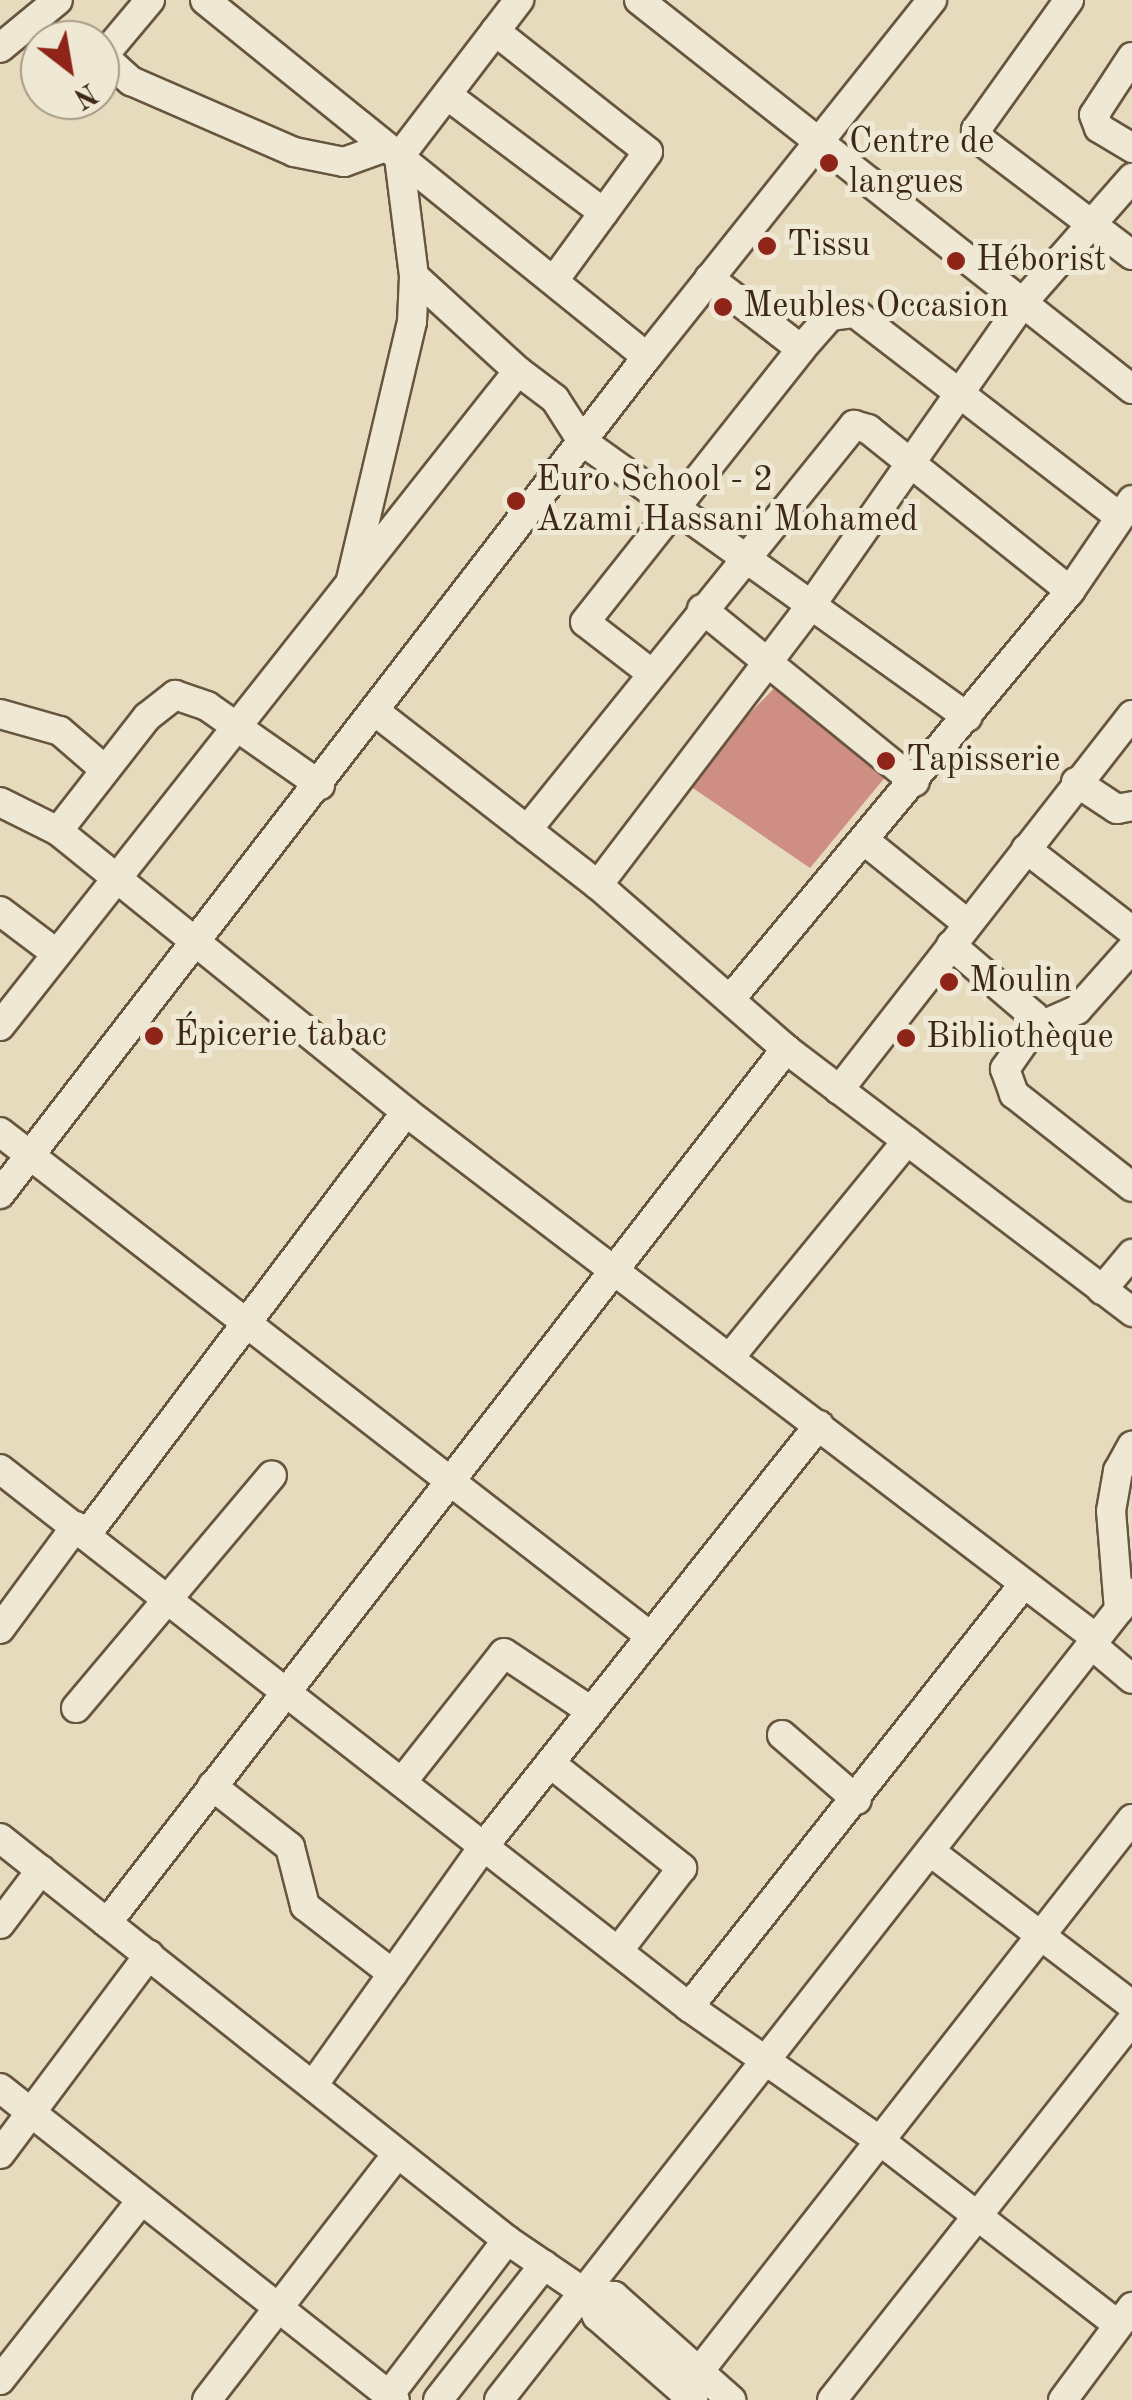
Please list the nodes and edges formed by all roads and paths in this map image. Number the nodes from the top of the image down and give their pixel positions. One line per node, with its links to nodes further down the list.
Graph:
1 (58, 0): 9 (street)
2 (206, 0): 14 (street)
3 (518, 0): 8 (street)
4 (639, 0): 12 (street)
5 (1070, 0): 17 (street)
6 (929, 1): 12 (street)
7 (138, 3): 14 (street)
8 (495, 31): 11 (street); 16 (street)
9 (0, 48)
10 (1132, 57): 13 (street)
11 (448, 95): 14 (street); 16 (street)
12 (818, 142): 20 (street); 22 (street)
13 (1132, 148)
14 (392, 152): 19 (street); 21 (street)
15 (1132, 178): 17 (street)
16 (604, 213): 21 (street)
17 (1094, 223): 18 (street); 22 (street)
18 (1132, 254)
19 (414, 276): 25 (street); 34 (street)
20 (709, 278): 23 (street); 24 (street)
21 (555, 279): 24 (street)
22 (1024, 302): 26 (street); 27 (street)
23 (801, 348): 27 (street); 30 (street)
24 (647, 357): 28 (street)
25 (518, 371): 28 (street); 34 (street)
26 (1132, 389)
27 (959, 392): 29 (street); 31 (street)
28 (582, 441): 30 (street); 39 (street)
29 (910, 463): 32 (street); 33 (street); 35 (street)
30 (675, 507): 32 (street); 38 (street)
31 (1126, 508): 33 (street)
32 (744, 556): 35 (street); 36 (street)
33 (1070, 590): 42 (street)
34 (347, 595): 43 (street)
35 (814, 602): 37 (street); 42 (street)
36 (702, 609): 37 (street); 38 (street)
37 (768, 664): 45 (street); 55 (street)
38 (652, 673): 50 (street)
39 (377, 713): 47 (street); 50 (street)
40 (0, 714): 44 (street)
41 (1132, 715): 46 (street)
42 (967, 717): 45 (street)
43 (238, 733): 44 (street); 47 (street); 54 (street)
44 (104, 769): 51 (street)
45 (915, 782): 52 (street)
46 (1076, 782): 49 (street); 53 (street)
47 (320, 785): 59 (street)
48 (0, 802): 51 (street)
49 (1132, 806)
50 (527, 830): 55 (street)
51 (58, 831): 54 (street)
52 (865, 841): 58 (street); 62 (street)
53 (1026, 848): 57 (street); 58 (street)
54 (118, 877): 59 (street); 61 (street)
55 (598, 885): 62 (street)
56 (0, 912): 61 (street)
57 (1132, 931)
58 (959, 935): 64 (street); 66 (street)
59 (198, 940): 67 (street); 70 (street)
60 (1132, 948): 64 (street)
61 (57, 954): 63 (street)
62 (732, 996): 65 (street)
63 (2, 1020)
64 (1034, 1028): 71 (street)
65 (786, 1048): 66 (street); 74 (street)
66 (839, 1090): 69 (street)
67 (406, 1112): 74 (street); 77 (street)
68 (0, 1132): 70 (street)
69 (907, 1141): 75 (street); 78 (street)
70 (30, 1157): 72 (street); 77 (street)
71 (1132, 1187)
72 (0, 1194)
73 (1132, 1254): 75 (street)
74 (618, 1268): 78 (street); 83 (street)
75 (1102, 1290): 76 (street)
76 (1132, 1312)
77 (246, 1322): 83 (street); 84 (street)
78 (731, 1356): 79 (street)
79 (820, 1425): 85 (street); 89 (street)
80 (1132, 1446): 87 (street)
81 (0, 1468): 84 (street)
82 (272, 1475): 86 (street)
83 (450, 1483): 89 (street); 92 (street)
84 (82, 1530): 86 (street); 88 (street)
85 (1023, 1585): 90 (street); 99 (street)
86 (169, 1599): 92 (street); 93 (street)
87 (1125, 1602): 90 (street)
88 (0, 1629)
89 (650, 1636): 94 (street)
90 (1095, 1642): 91 (street); 103 (street)
91 (1132, 1679)
92 (286, 1690): 97 (street); 98 (street)
93 (76, 1708)
94 (591, 1711): 96 (street); 97 (street)
95 (782, 1735): 99 (street)
96 (550, 1763): 102 (street); 108 (street)
97 (402, 1782): 102 (street)
98 (212, 1786): 105 (street); 110 (street)
99 (857, 1800): 112 (street)
100 (1132, 1818): 107 (street)
101 (0, 1838): 104 (street)
102 (484, 1846): 108 (street); 110 (street)
103 (931, 1852): 107 (street); 114 (street)
104 (41, 1870): 105 (street); 106 (street)
105 (108, 1923): 109 (street)
106 (0, 1924)
107 (1039, 1938): 111 (street); 118 (street)
108 (618, 1951): 112 (street)
109 (149, 1955): 115 (street); 117 (street)
110 (393, 1974): 115 (street)
111 (1132, 2005)
112 (689, 2007): 114 (street)
113 (1132, 2020): 122 (street)
114 (768, 2062): 118 (street); 125 (street)
115 (314, 2084): 120 (street)
116 (0, 2088): 117 (street)
117 (32, 2114): 119 (street); 121 (street)
118 (879, 2140): 122 (street); 129 (street)
119 (0, 2154)
120 (398, 2154): 123 (street); 126 (street)
121 (140, 2202): 126 (street); 128 (street)
122 (978, 2215): 127 (street); 135 (street)
123 (508, 2240): 124 (street); 130 (street)
124 (544, 2265): 125 (street); 132 (street)
125 (588, 2294): 129 (street); 133 (street)
126 (280, 2310): 130 (street); 131 (street)
127 (1125, 2316): 136 (street)
128 (0, 2380)
129 (691, 2388): 134 (street)
130 (392, 2398)
131 (207, 2400)
132 (438, 2400)
133 (499, 2400)
134 (731, 2400)
135 (832, 2400)
136 (1063, 2400)

